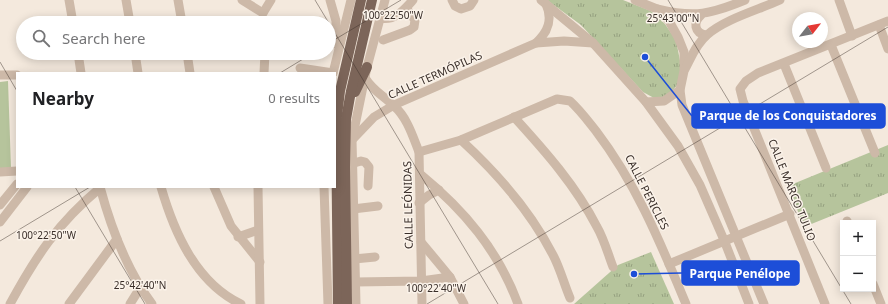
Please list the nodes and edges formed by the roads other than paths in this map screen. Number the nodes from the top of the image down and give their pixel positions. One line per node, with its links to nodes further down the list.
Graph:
1 (69, 0): 24 (street)
2 (126, 0): 25 (street)
3 (178, 0): 26 (street)
4 (242, 0): 27 (street)
5 (271, 0): 28 (street)
6 (330, 0): 29 (street)
7 (351, 0): 48 (street)
8 (361, 0): 37 (main road)
9 (372, 0): 61 (main road)
10 (385, 0): 22 (street)
11 (390, 0): 22 (street)
12 (413, 0): 20 (street)
13 (452, 0): 14 (street)
14 (474, 0)
15 (635, 0): 21 (street)
16 (745, 0): 23 (street)
17 (780, 0): 32 (street)
18 (839, 0): 33 (street)
19 (543, 1): 35 (street, CALLE TERMÓPILAS); 36 (street)
20 (406, 8): 22 (street); 34 (street)
21 (656, 9): 23 (street); 49 (street)
22 (381, 14): 46 (street)
23 (700, 15): 32 (street)
24 (72, 16)
25 (129, 16)
26 (181, 16)
27 (262, 16)
28 (265, 16)
29 (335, 16)
30 (888, 21): 31 (street)
31 (878, 25): 33 (street); 39 (street)
32 (706, 35): 49 (street)
33 (852, 36): 38 (street)
34 (383, 40)
35 (536, 43): 36 (street, CALLE TERMÓPILAS); 60 (street, CALLE TERMÓPILAS)
36 (593, 43): 59 (street)
37 (350, 44): 57 (main road); 112 (main road)
38 (831, 45): 45 (street); 66 (street)
39 (888, 49)
40 (79, 60): 50 (street)
41 (136, 60): 51 (street)
42 (188, 60): 52 (street)
43 (265, 60): 53 (street)
44 (334, 60): 48 (street)
45 (784, 64): 68 (street); 86 (street, CALLE MARCO TULIO)
46 (367, 67): 56 (street); 61 (main road)
47 (300, 68): 48 (street)
48 (334, 70)
49 (684, 70): 58 (street)
50 (81, 72)
51 (138, 72)
52 (190, 72)
53 (264, 72)
54 (0, 75): 55 (street)
55 (16, 75)
56 (365, 78): 60 (street, CALLE LEÓNIDAS); 63 (street)
57 (336, 84)
58 (680, 90): 59 (street); 89 (street)
59 (646, 102): 92 (street)
60 (394, 105): 63 (street, CALLE TERMÓPILAS); 65 (street, CALLE LEÓNIDAS)
61 (348, 107): 113 (main road)
62 (514, 117): 64 (street); 97 (street, CALLE PERICLES); 98 (street)
63 (352, 140): 67 (street)
64 (461, 140): 65 (street); 104 (street)
65 (419, 152): 71 (street, CALLE LEÓNIDAS)
66 (875, 153)
67 (351, 164): 73 (street); 85 (street)
68 (826, 168)
69 (16, 171): 70 (street)
70 (0, 172)
71 (420, 174): 81 (street); 82 (street, CALLE LEÓNIDAS)
72 (16, 185): 83 (street)
73 (368, 186)
74 (26, 188): 87 (street)
75 (99, 188): 105 (street)
76 (100, 188): 91 (street)
77 (161, 188): 109 (street)
78 (214, 188): 90 (street)
79 (258, 188): 88 (street)
80 (324, 188): 111 (street)
81 (440, 190): 82 (street); 117 (street)
82 (419, 203): 93 (street, CALLE LEÓNIDAS)
83 (0, 206)
84 (378, 206): 85 (street)
85 (353, 209): 95 (street)
86 (790, 214): 89 (street); 121 (street, CALLE MARCO TULIO)
87 (0, 222)
88 (258, 230): 90 (street); 96 (street)
89 (736, 235): 92 (street); 120 (street)
90 (238, 237): 96 (street)
91 (117, 239): 102 (street); 106 (street)
92 (724, 240): 97 (street); 119 (street)
93 (421, 242): 99 (street); 100 (street, CALLE LEÓNIDAS)
94 (375, 257): 95 (street)
95 (354, 259): 101 (street)
96 (260, 262): 110 (street)
97 (669, 264): 118 (street, CALLE PERICLES)
98 (613, 267)
99 (450, 277): 100 (street); 116 (street)
100 (421, 281): 101 (street); 115 (street, CALLE LEÓNIDAS)
101 (355, 282): 114 (street)
102 (140, 288): 107 (street); 108 (street)
103 (876, 292): 122 (street)
104 (570, 298)
105 (10, 304)
106 (69, 304)
107 (130, 304)
108 (152, 304)
109 (241, 304)
110 (260, 304)
111 (328, 304)
112 (338, 304)
113 (347, 304)
114 (356, 304)
115 (422, 304)
116 (464, 304)
117 (518, 304)
118 (686, 304)
119 (749, 304)
120 (764, 304)
121 (824, 304)
122 (881, 304)

